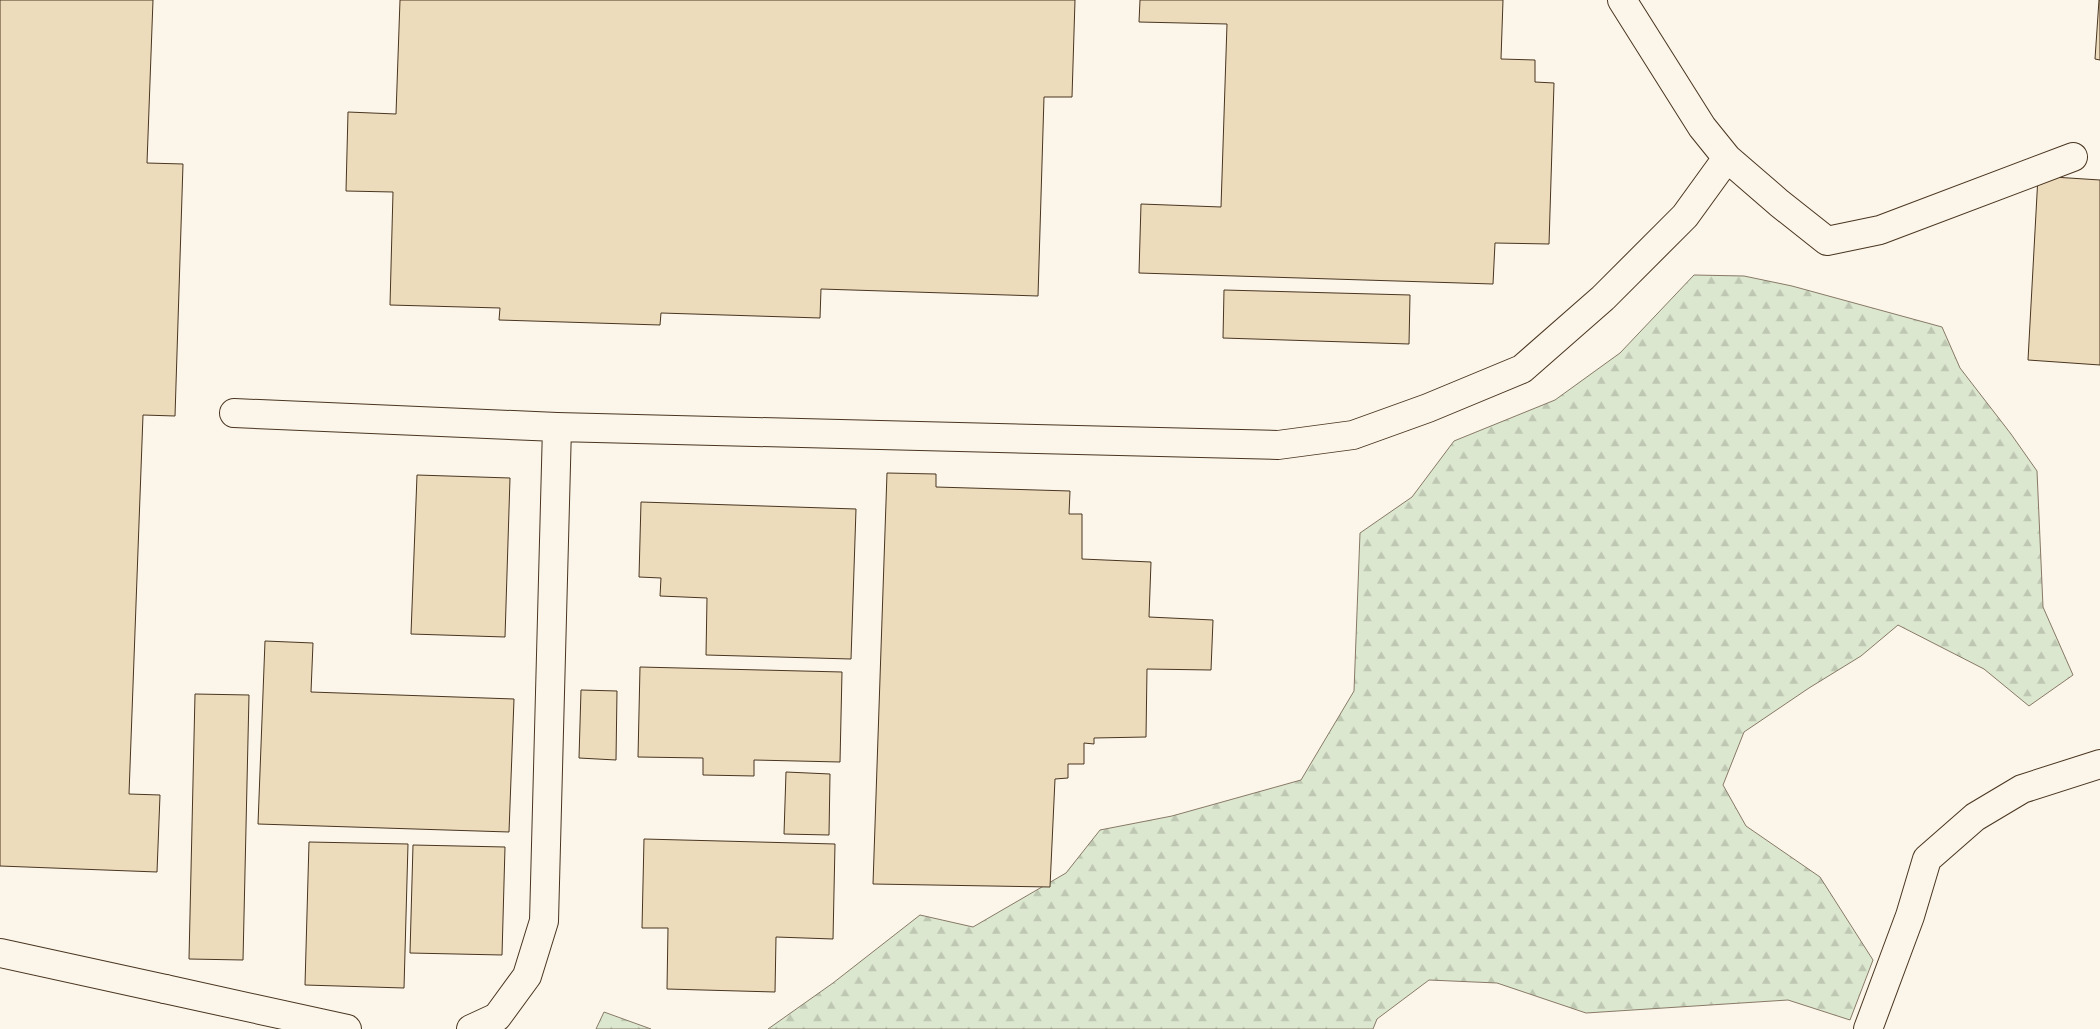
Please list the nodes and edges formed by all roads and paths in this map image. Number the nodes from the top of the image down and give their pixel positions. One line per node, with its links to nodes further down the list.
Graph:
1 (1622, 0): 3 (street)
2 (2073, 157): 3 (street)
3 (1728, 158): 5 (street)
4 (234, 413): 5 (street)
5 (557, 427): 9 (street)
6 (2100, 764): 10 (street)
7 (0, 953): 8 (street)
8 (347, 1029)
9 (471, 1029)
10 (1868, 1029)

